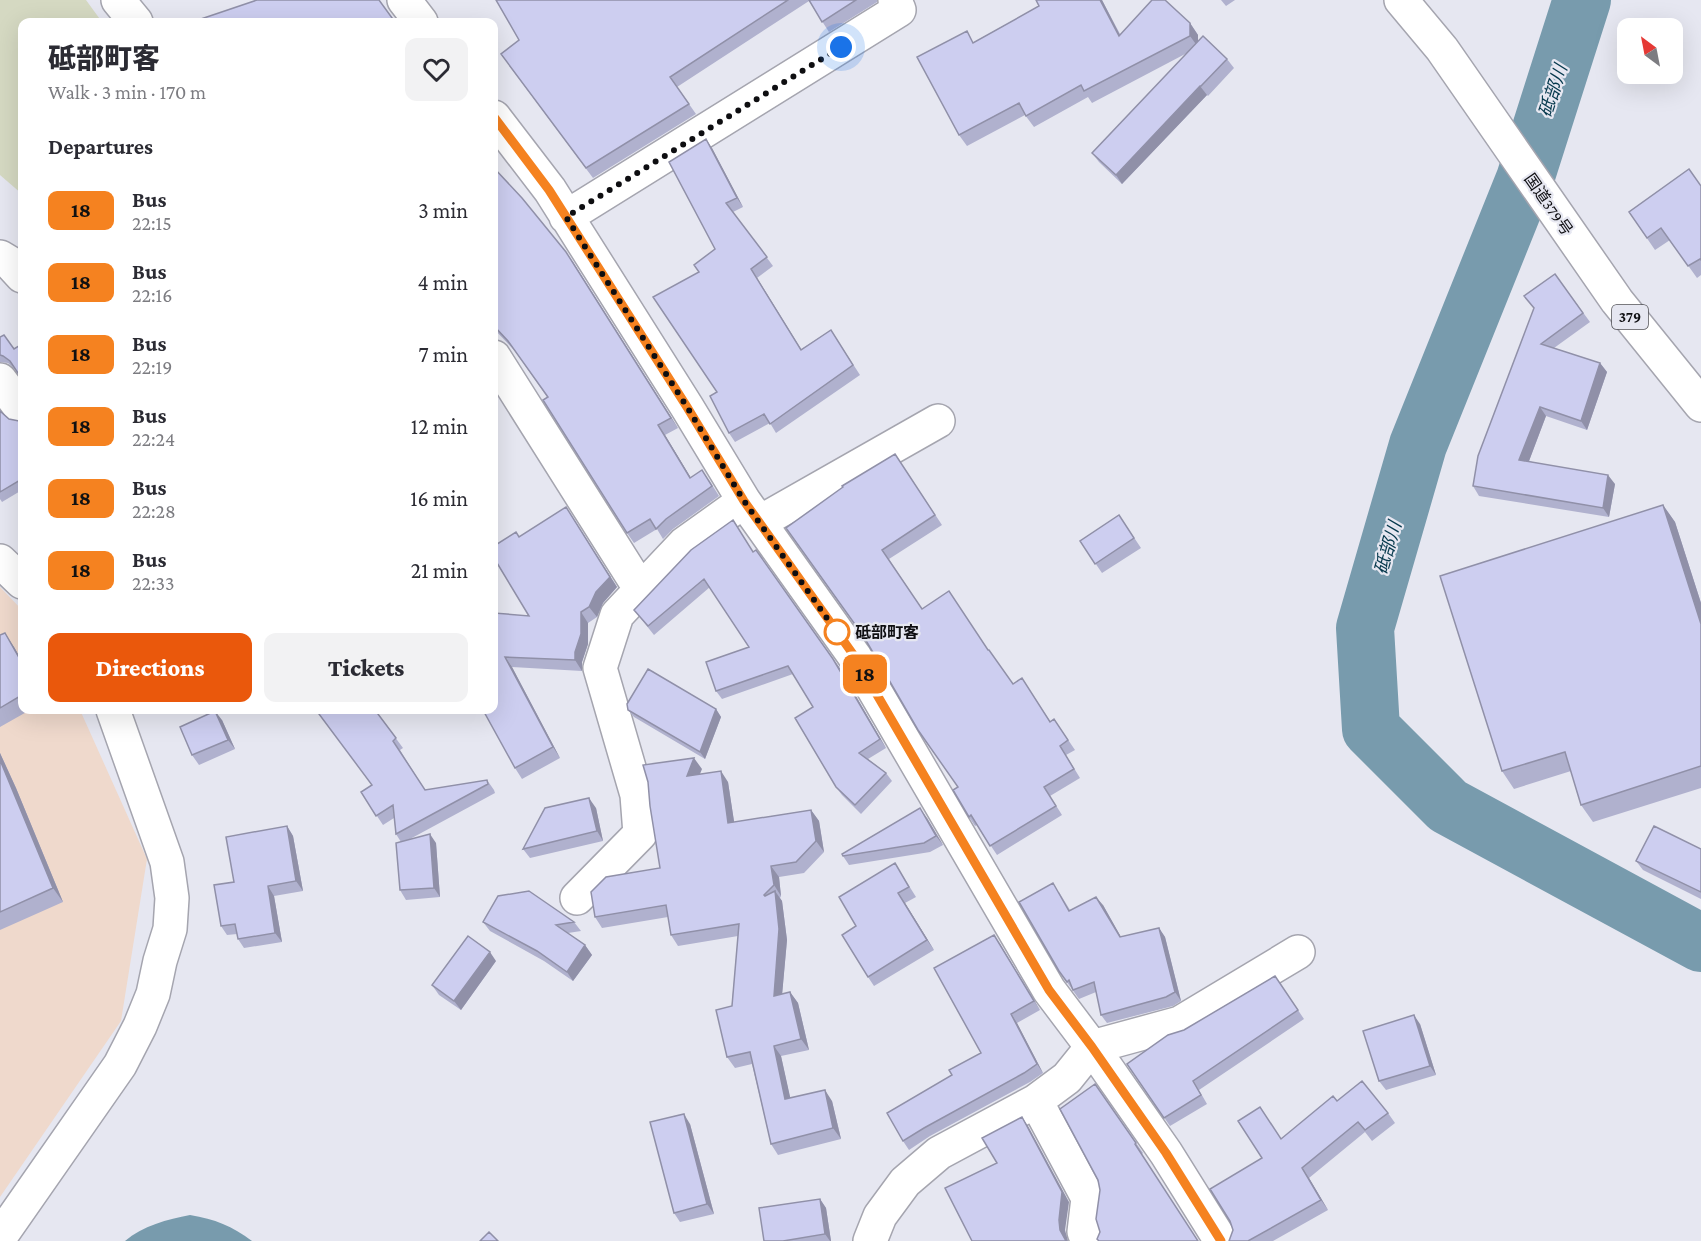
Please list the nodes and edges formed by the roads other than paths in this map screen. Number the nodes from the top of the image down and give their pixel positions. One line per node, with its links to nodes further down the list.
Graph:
1 (118, 0): 5 (main road)
2 (404, 0): 6 (main road)
3 (895, 0): 8 (main road)
4 (1401, 0): 12 (main road, 国道379号 / 379)
5 (133, 18)
6 (418, 18)
7 (498, 131): 8 (main road)
8 (566, 217): 14 (main road)
9 (498, 363): 17 (main road)
10 (0, 380): 11 (main road)
11 (18, 405)
12 (1701, 405)
13 (938, 421): 14 (main road)
14 (752, 511): 17 (main road); 21 (main road)
15 (0, 561): 16 (main road)
16 (18, 578)
17 (641, 590): 19 (main road)
18 (114, 714): 23 (main road)
19 (577, 898)
20 (1298, 952): 21 (main road)
21 (1092, 1047): 22 (main road); 26 (main road)
22 (1036, 1101): 24 (main road); 25 (main road)
23 (0, 1237)
24 (870, 1241)
25 (1088, 1241)
26 (1221, 1241)

